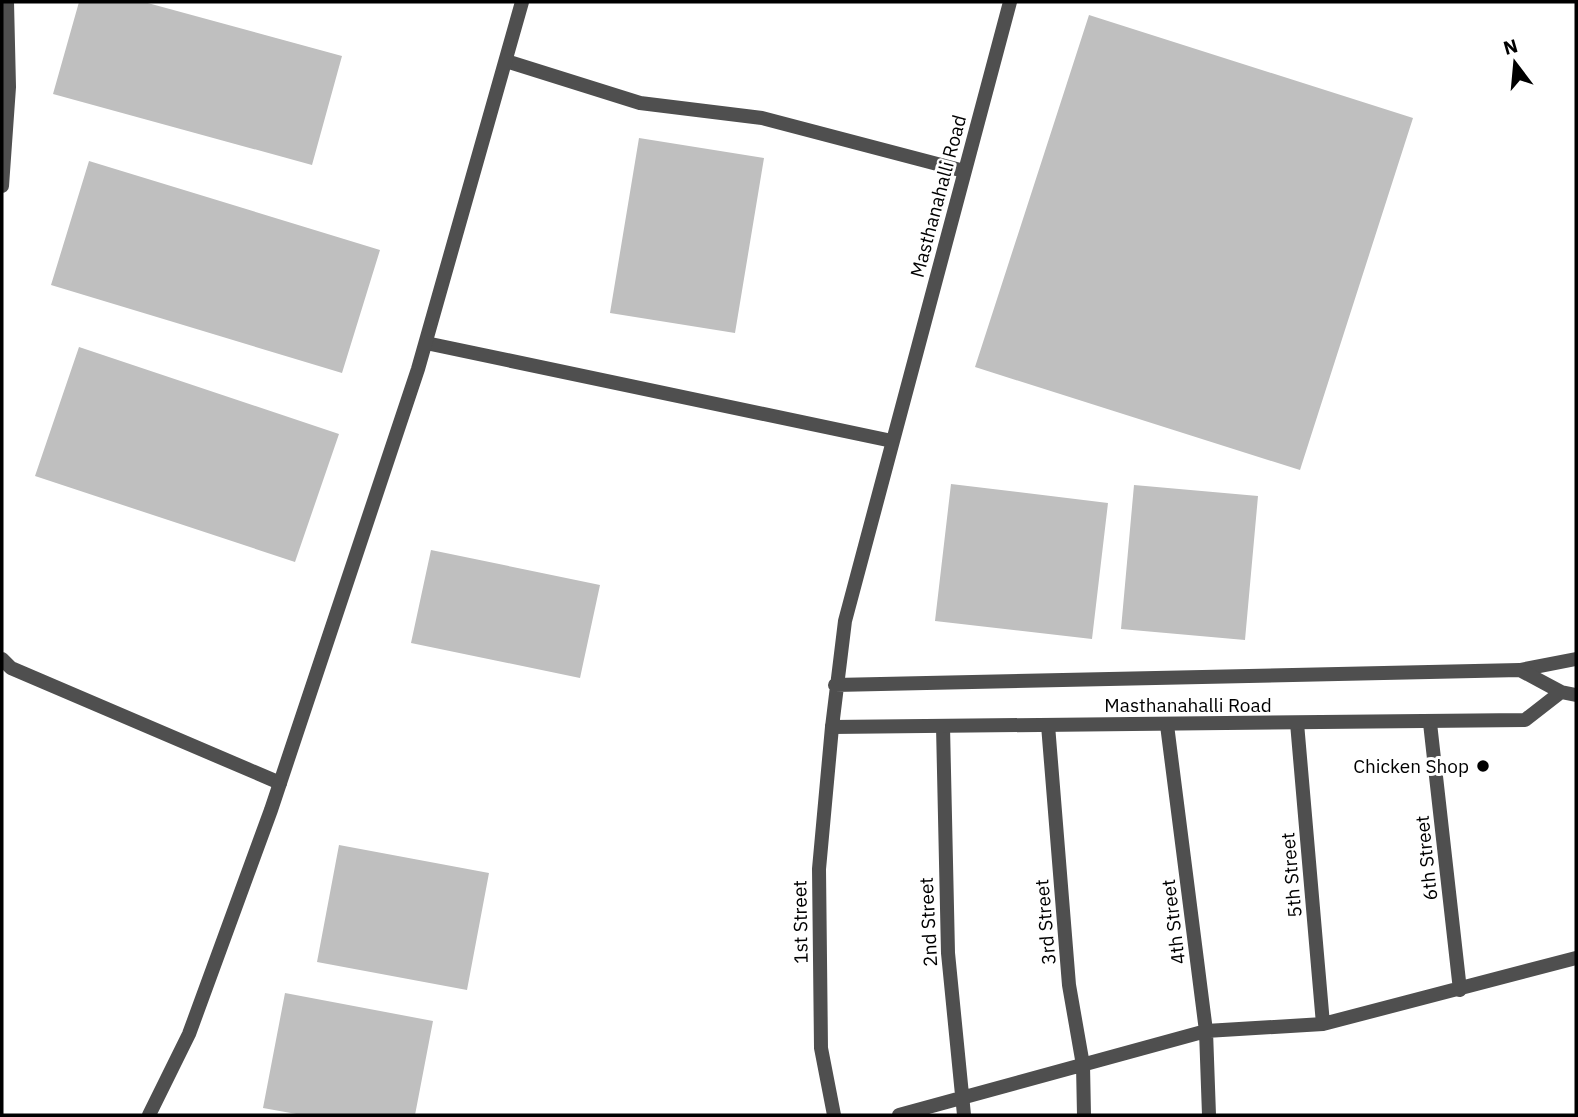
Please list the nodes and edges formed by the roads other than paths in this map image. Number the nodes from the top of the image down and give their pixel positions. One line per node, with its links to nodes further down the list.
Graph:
1 (7, 2): 5 (street)
2 (522, 2): 4 (street)
3 (1010, 2): 6 (street, Masthanahalli Road)
4 (506, 61): 6 (street); 8 (street)
5 (6, 87): 7 (street)
6 (964, 172): 9 (street, Masthanahalli Road)
7 (2, 186)
8 (426, 343): 9 (street); 22 (street)
9 (892, 441): 13 (street, Masthanahalli Road)
10 (2, 659): 22 (street)
11 (1576, 659): 12 (street, Masthanahalli Road)
12 (1520, 670): 13 (street, Masthanahalli Road); 14 (street)
13 (835, 685): 21 (street, Masthanahalli Road)
14 (1560, 692): 15 (street); 17 (street, Masthanahalli Road)
15 (1576, 693)
16 (1297, 723): 17 (street, Masthanahalli Road); 19 (street, Masthanahalli Road); 25 (street, 5th Street)
17 (1430, 723): 24 (street, 6th Street)
18 (1048, 725): 19 (street, Masthanahalli Road); 20 (street, Masthanahalli Road); 27 (street, 3rd Street)
19 (1167, 725): 26 (street, 4th Street)
20 (943, 726): 21 (street, Masthanahalli Road); 28 (street, 2nd Street)
21 (832, 727): 30 (street, 1st Street)
22 (280, 783): 29 (street)
23 (1576, 958): 24 (street)
24 (1460, 990): 25 (street)
25 (1323, 1024): 26 (street)
26 (1206, 1031): 27 (street); 34 (street, 4th Street)
27 (1083, 1065): 28 (street); 33 (street, 3rd Street)
28 (961, 1098): 31 (street); 32 (street, 2nd Street)
29 (149, 1115)
30 (834, 1115)
31 (900, 1115)
32 (964, 1115)
33 (1084, 1115)
34 (1209, 1115)

